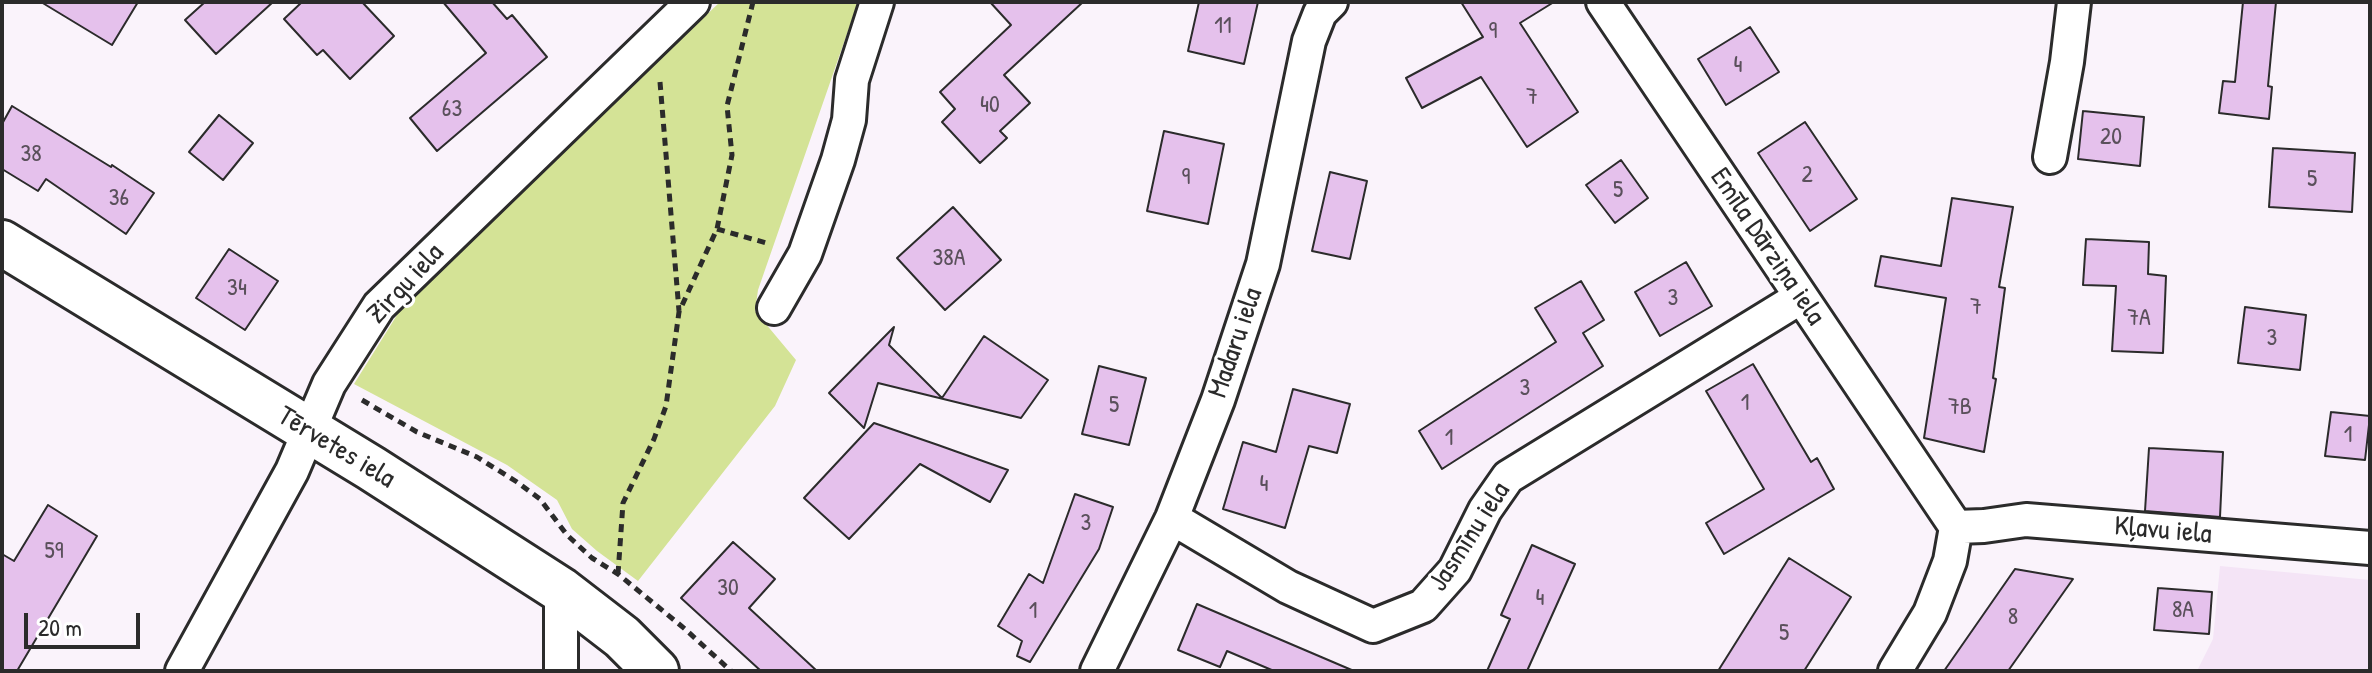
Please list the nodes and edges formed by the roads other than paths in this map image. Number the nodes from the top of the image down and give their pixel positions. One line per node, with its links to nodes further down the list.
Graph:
1 (877, 2): 9 (street)
2 (1331, 2): 11 (street, Madaru iela)
3 (1603, 2): 8 (street, Emīla Dārziņa iela)
4 (2074, 2): 6 (street)
5 (688, 4): 10 (street, Zirgu iela)
6 (2050, 157)
7 (2, 243): 10 (main road, Tērvetes iela)
8 (1801, 297): 11 (street, Jasmīnu iela); 12 (street, Emīla Dārziņa iela)
9 (774, 308)
10 (308, 431): 14 (main road, Tērvetes iela); 15 (street, Zirgu iela)
11 (1172, 518): 18 (street, Madaru iela)
12 (1956, 527): 13 (street, Kļavu iela); 19 (street)
13 (2370, 548)
14 (561, 590): 16 (street); 17 (main road, Tērvetes iela)
15 (182, 671)
16 (561, 671)
17 (656, 671)
18 (1097, 671)
19 (1895, 671)

